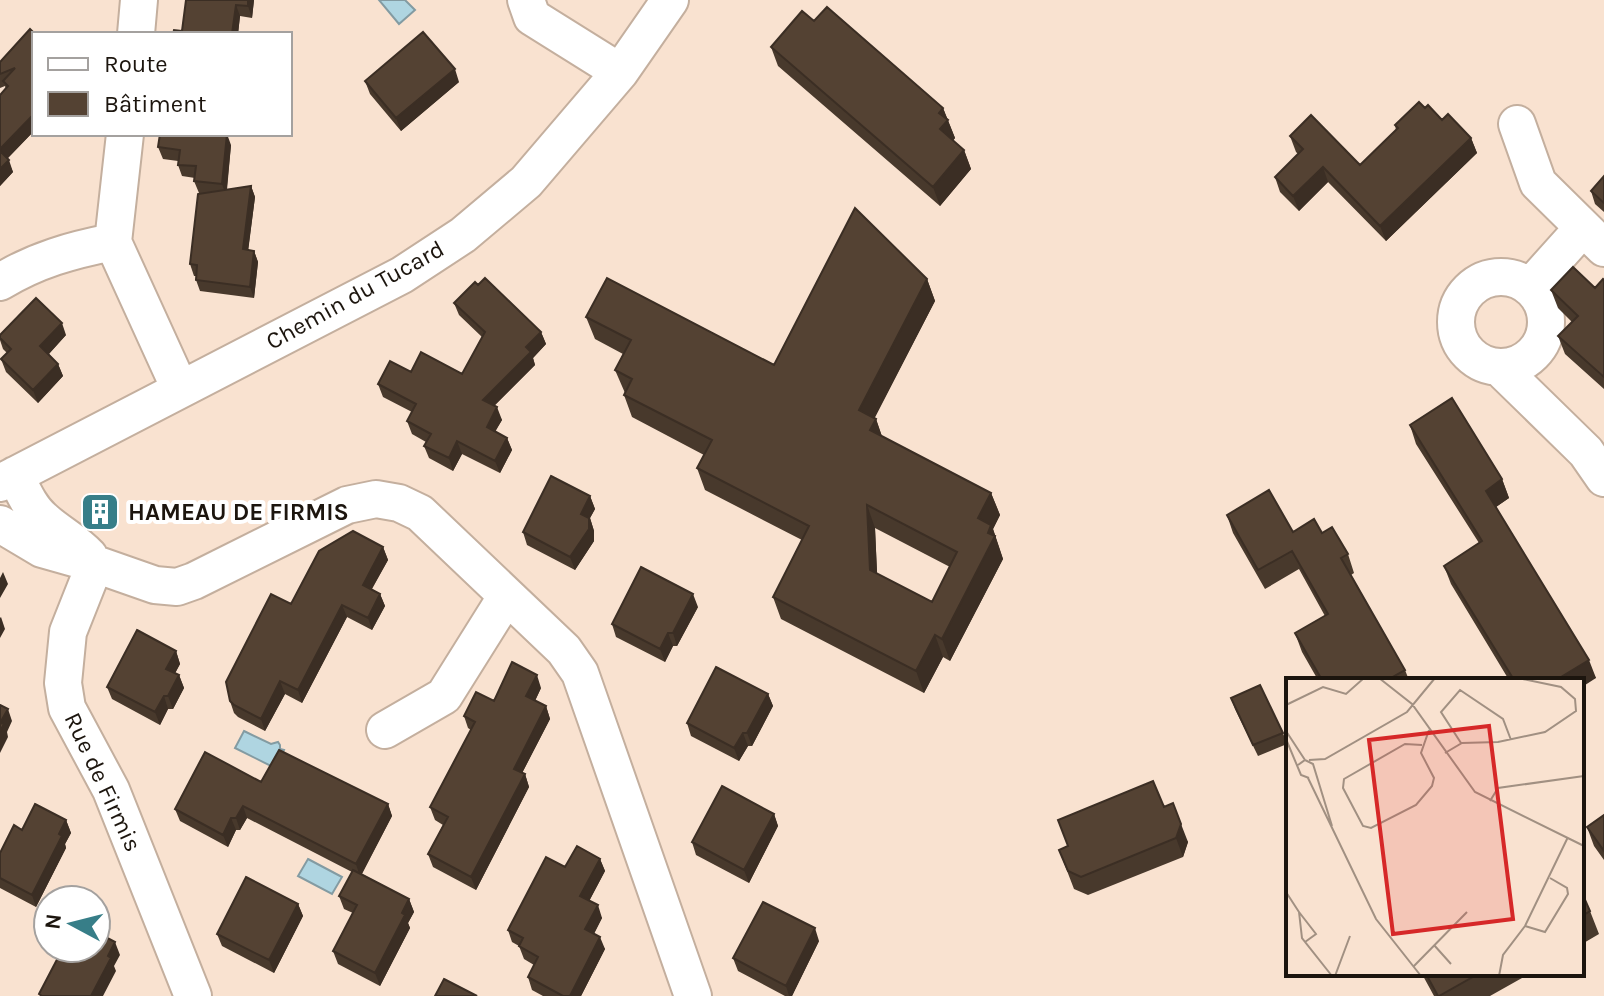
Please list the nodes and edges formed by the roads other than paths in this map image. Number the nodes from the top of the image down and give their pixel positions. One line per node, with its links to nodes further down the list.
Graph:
1 (139, 0): 4 (street)
2 (526, 0): 5 (street)
3 (670, 0): 5 (street, Chemin du Tucard)
4 (136, 32)
5 (620, 72): 13 (street, Chemin du Tucard)
6 (1517, 124): 9 (street)
7 (125, 136): 8 (street)
8 (113, 242): 10 (street); 13 (street)
9 (1588, 244): 11 (street)
10 (0, 282)
11 (1530, 287): 12 (street); 12 (street)
12 (1499, 367): 14 (street)
13 (180, 389): 15 (street, Chemin du Tucard)
14 (1604, 478)
15 (8, 479): 17 (street)
16 (0, 524): 17 (street)
17 (95, 564): 18 (street); 20 (street, Rue de Firmis)
18 (506, 597): 19 (street); 21 (street)
19 (385, 730)
20 (193, 996)
21 (693, 996)

